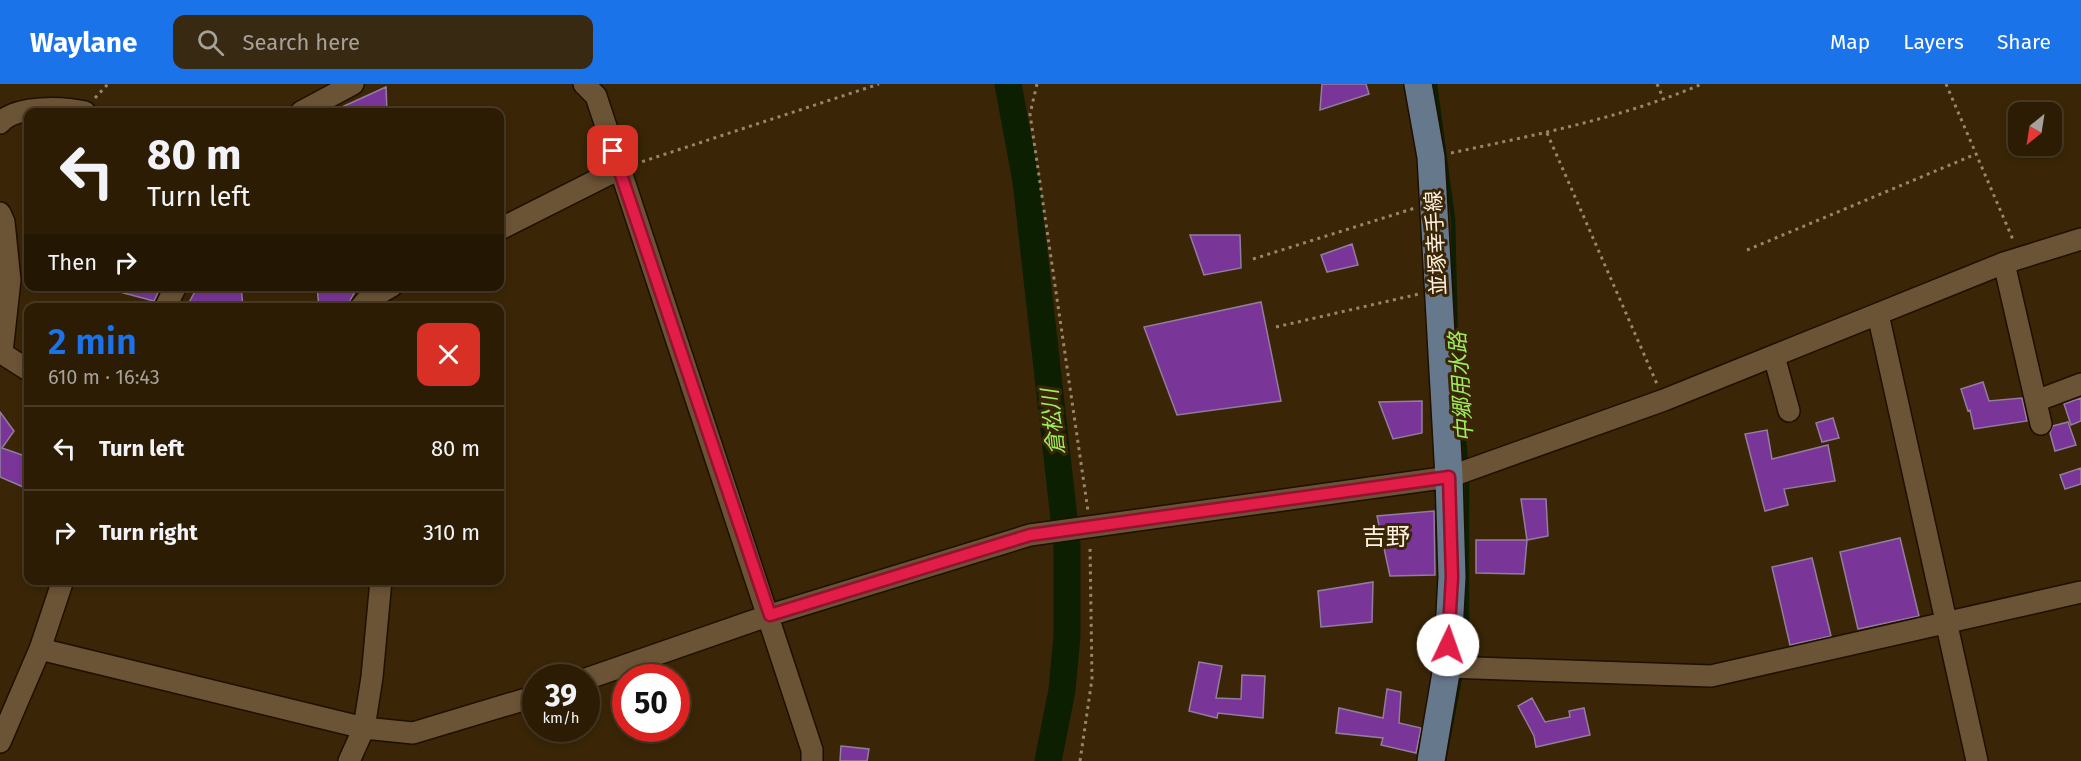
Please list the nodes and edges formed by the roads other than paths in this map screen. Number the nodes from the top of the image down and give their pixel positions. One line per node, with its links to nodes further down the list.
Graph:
1 (353, 84): 4 (street)
2 (584, 84): 7 (street)
3 (1418, 84): 22 (main road, 並塚幸手線)
4 (308, 108)
5 (24, 110): 6 (street)
6 (0, 123)
7 (619, 169): 9 (street); 26 (street)
8 (0, 213): 15 (street)
9 (504, 227)
10 (2081, 239): 11 (street)
11 (2012, 260): 14 (street); 19 (street)
12 (383, 291): 13 (street)
13 (364, 303)
14 (1878, 314): 16 (street); 27 (street)
15 (1, 352): 17 (street)
16 (1774, 356): 20 (street); 22 (street)
17 (24, 367)
18 (2081, 384): 19 (street)
19 (2036, 401): 21 (street)
20 (1789, 411)
21 (2041, 424)
22 (1449, 477): 26 (street); 29 (main road, 並塚幸手線)
23 (61, 585): 28 (street)
24 (381, 585): 32 (street)
25 (2081, 592): 27 (street)
26 (770, 615): 30 (street); 35 (street)
27 (1948, 623): 29 (street); 37 (street)
28 (40, 649): 32 (street); 33 (street)
29 (1447, 667): 36 (main road, 並塚幸手線)
30 (600, 674)
31 (522, 700): 32 (street)
32 (364, 728): 34 (street)
33 (0, 742)
34 (350, 761)
35 (812, 761)
36 (1431, 761)
37 (1977, 761)

